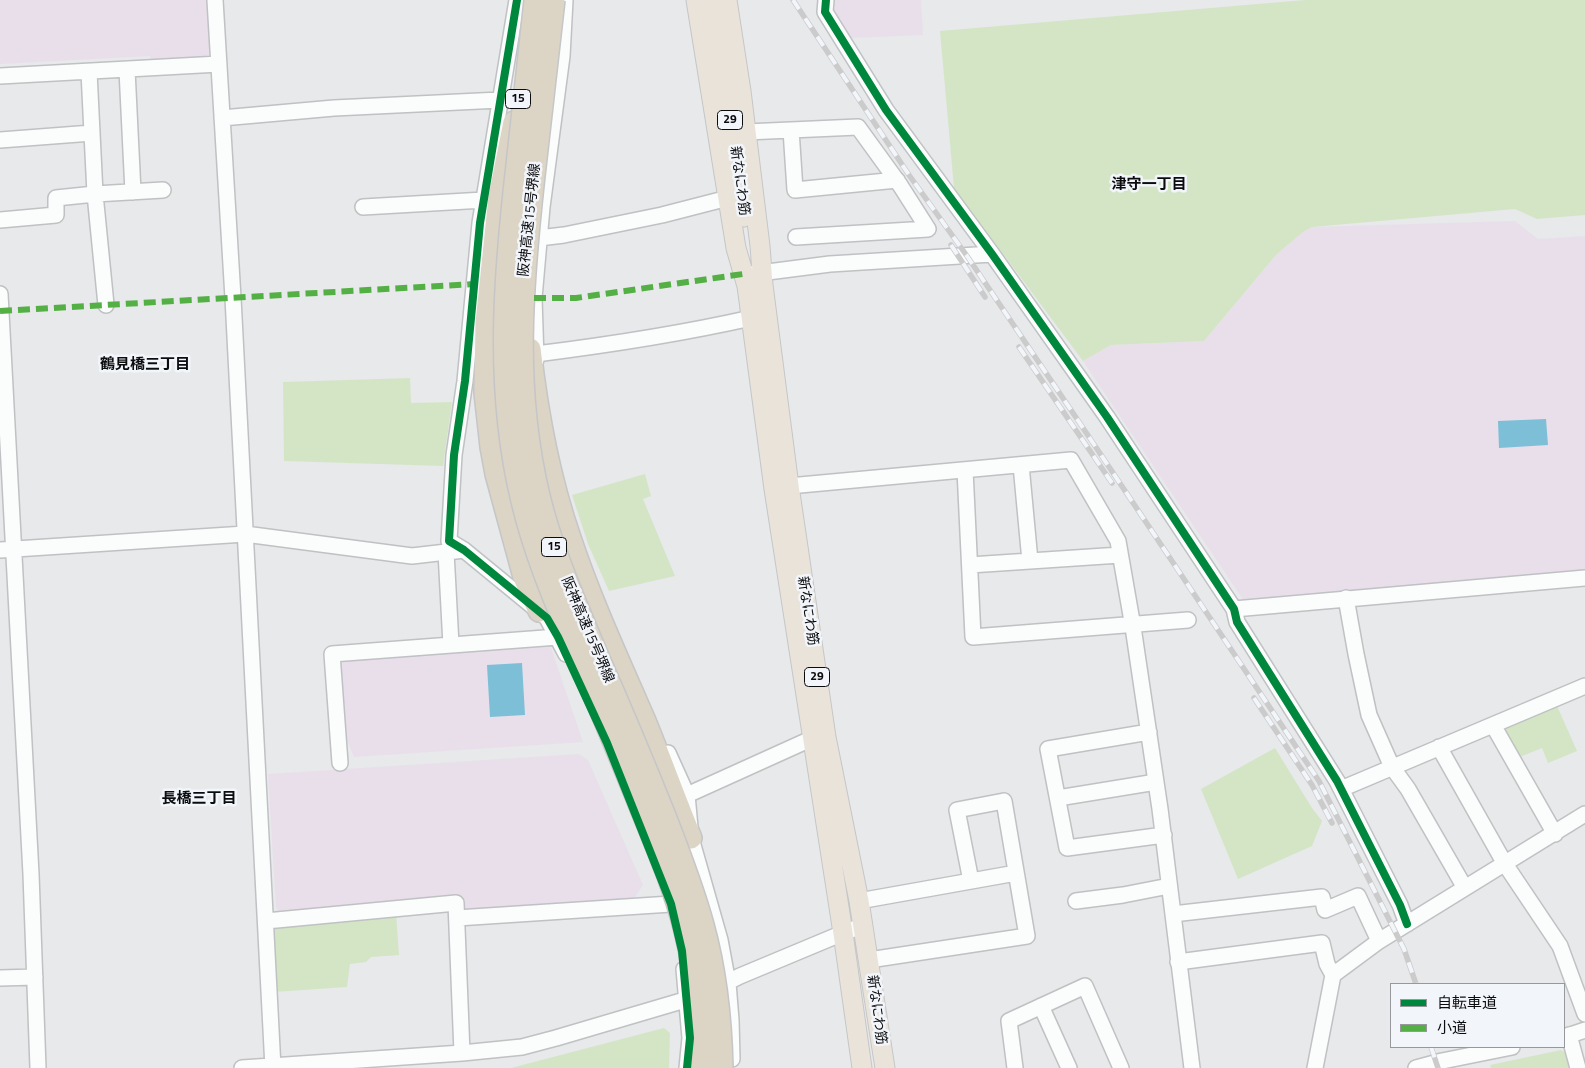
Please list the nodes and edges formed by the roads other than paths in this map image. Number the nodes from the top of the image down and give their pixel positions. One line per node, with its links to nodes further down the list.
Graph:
1 (215, 0): 11 (street)
2 (516, 0): 15 (street)
3 (530, 0): 51 (highway, 15)
4 (535, 0): 103 (highway, 阪神高速15号堺線 / 15, bridge)
5 (554, 0): 32 (highway, 阪神高速15号堺線 / 15, bridge)
6 (566, 0): 30 (street)
7 (696, 0): 25 (main road)
8 (714, 0): 33 (main road, 新なにわ筋 / 29)
9 (727, 0): 18 (main road)
10 (826, 0): 31 (street)
11 (219, 64): 12 (street); 16 (street)
12 (127, 70): 13 (street); 23 (street)
13 (88, 72): 14 (street); 19 (street)
14 (0, 76)
15 (500, 100): 16 (street); 26 (street)
16 (222, 118): 41 (street)
17 (792, 130): 18 (street); 21 (street); 21 (street)
18 (746, 132): 33 (main road)
19 (92, 133): 20 (street); 24 (street)
20 (0, 140)
21 (897, 180): 29 (street)
22 (163, 190): 23 (street)
23 (133, 192): 24 (street)
24 (96, 194): 28 (street); 35 (street)
25 (728, 198): 30 (street); 33 (main road)
26 (484, 200): 27 (street); 43 (street)
27 (363, 207)
28 (0, 220)
29 (796, 237)
30 (539, 238): 37 (street)
31 (992, 254): 33 (street); 50 (street)
32 (525, 277): 65 (highway, 15, bridge); 104 (highway, 阪神高速15号堺線 / 15, bridge)
33 (753, 278): 36 (main road, 新なにわ筋 / 29); 40 (main road, 新なにわ筋 / 29)
34 (0, 294): 42 (street)
35 (106, 305)
36 (751, 318): 37 (street); 59 (main road, 新なにわ筋 / 29)
37 (536, 354): 65 (street)
38 (1021, 465): 39 (street); 45 (street); 46 (street)
39 (965, 470): 40 (street); 47 (street)
40 (789, 486): 59 (main road, 新なにわ筋 / 29)
41 (245, 534): 42 (street); 44 (street); 81 (street)
42 (7, 549): 89 (street)
43 (464, 550): 44 (street); 51 (street)
44 (446, 552): 55 (street)
45 (1120, 554): 46 (street); 53 (street)
46 (1030, 561): 47 (street)
47 (970, 565): 53 (street)
48 (1585, 578): 49 (street)
49 (1346, 598): 50 (street); 62 (street)
50 (1234, 608): 64 (street)
51 (539, 611): 54 (street)
52 (1188, 620): 53 (street)
53 (1133, 624): 58 (street)
54 (558, 636): 55 (street); 78 (street)
55 (451, 645): 61 (street)
56 (1585, 686): 57 (street)
57 (1493, 725): 60 (street); 68 (street)
58 (1149, 732): 63 (street); 66 (street)
59 (820, 738): 65 (street); 76 (main road, 新なにわ筋 / 29); 84 (main road, 新なにわ筋 / 29)
60 (1439, 747): 62 (street); 71 (street)
61 (340, 763)
62 (1392, 767): 64 (street); 75 (street)
63 (1156, 782): 66 (street); 69 (street)
64 (1340, 789): 82 (street)
65 (679, 791): 70 (highway, 15)
66 (1058, 798): 69 (street)
67 (1585, 814): 68 (street)
68 (1555, 834): 71 (street)
69 (1164, 835): 74 (street)
70 (691, 838): 91 (street)
71 (1505, 864): 75 (street); 94 (street)
72 (1016, 874): 73 (street); 73 (street); 86 (street)
73 (971, 881): 76 (street)
74 (1169, 886): 77 (street); 79 (street)
75 (1465, 888): 82 (street)
76 (859, 900): 83 (main road, 新なにわ筋 / 29)
77 (1076, 901)
78 (672, 904): 80 (street); 92 (street)
79 (1173, 914): 85 (street); 87 (street)
80 (457, 918): 81 (street); 98 (street)
81 (266, 921): 99 (street)
82 (1407, 924): 85 (street)
83 (864, 925): 84 (street); 86 (main road, 新なにわ筋 / 29)
84 (843, 933): 91 (street); 106 (main road, 新なにわ筋 / 29)
85 (1379, 941): 88 (street)
86 (869, 960): 107 (main road, 新なにわ筋 / 29)
87 (1178, 962): 88 (street); 111 (street)
88 (1333, 975): 112 (street)
89 (35, 977): 90 (street); 100 (street)
90 (0, 978)
91 (728, 983): 92 (street); 105 (street)
92 (686, 1001): 98 (street); 102 (street)
93 (1040, 1006): 108 (street); 109 (street); 110 (street)
94 (1585, 1014)
95 (1585, 1030): 96 (street)
96 (1566, 1036): 114 (street)
97 (1507, 1048): 113 (street)
98 (462, 1053): 99 (street)
99 (273, 1067): 101 (street)
100 (38, 1068)
101 (242, 1068)
102 (687, 1068)
103 (701, 1068)
104 (722, 1068)
105 (732, 1068)
106 (862, 1068)
107 (885, 1068)
108 (1015, 1068)
109 (1069, 1068)
110 (1121, 1068)
111 (1192, 1068)
112 (1315, 1068)
113 (1416, 1068)
114 (1578, 1068)

